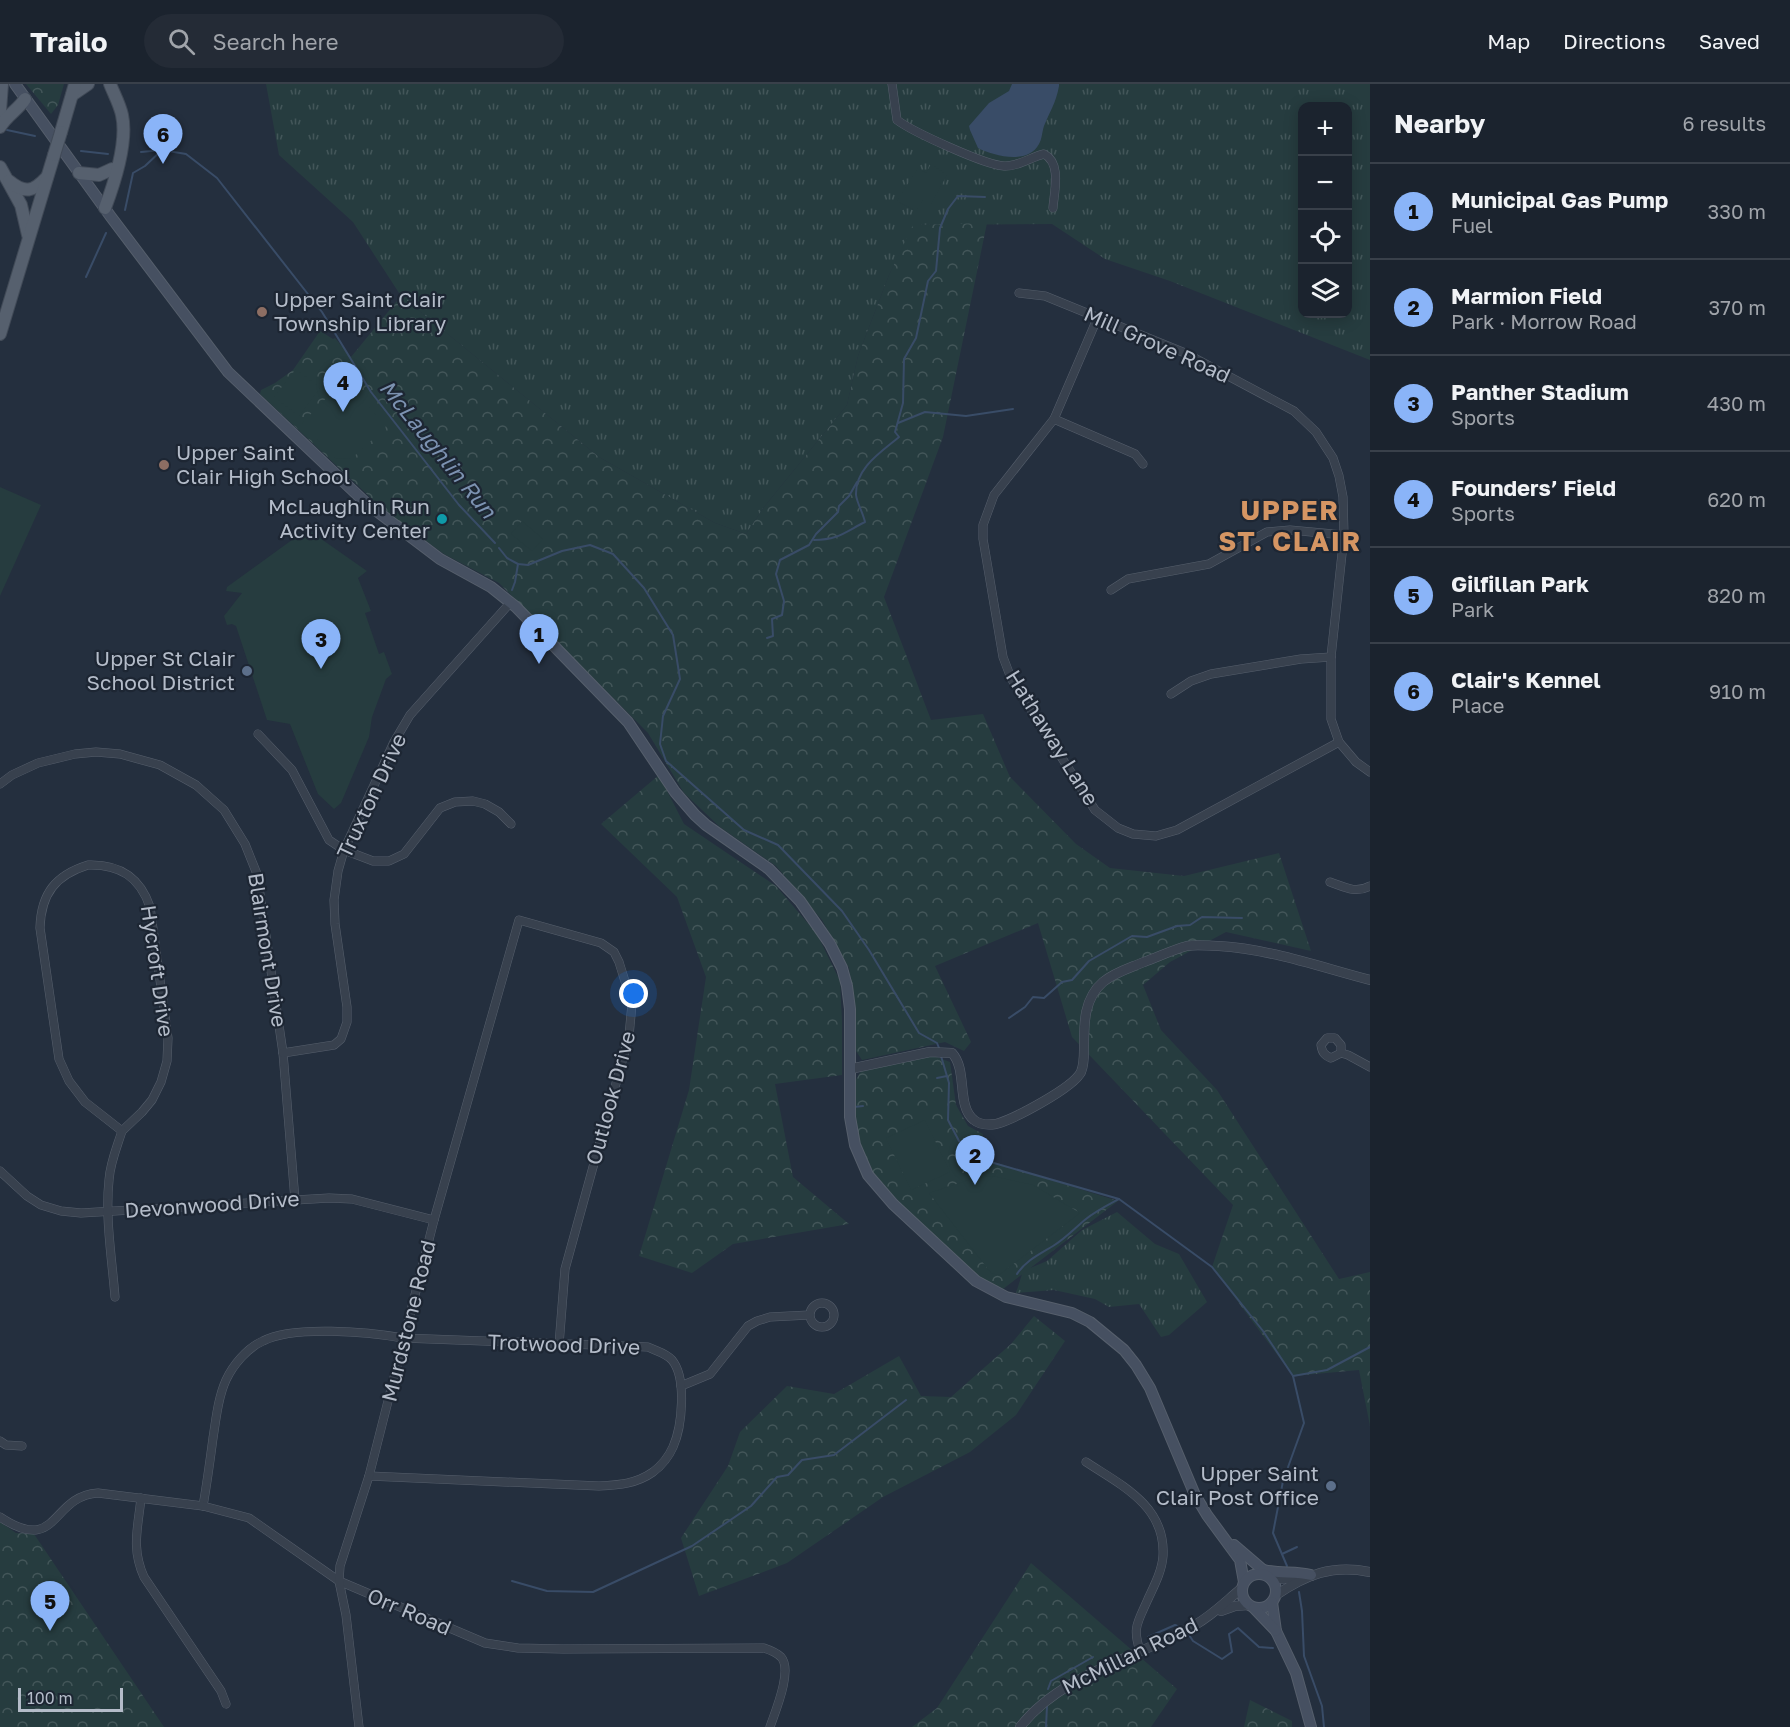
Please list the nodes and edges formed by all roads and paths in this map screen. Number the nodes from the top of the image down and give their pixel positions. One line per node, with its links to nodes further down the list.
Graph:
1 (2, 84): 11 (main road)
2 (15, 84): 9 (main road)
3 (88, 84): 8 (main road)
4 (100, 84): 10 (main road)
5 (110, 84): 10 (main road)
6 (118, 84): 10 (street)
7 (892, 84): 20 (street)
8 (74, 89): 17 (main road, bridge)
9 (26, 99): 11 (main road); 12 (main road); 16 (main road)
10 (115, 99): 13 (main road)
11 (0, 112)
12 (0, 127)
13 (119, 153): 15 (main road); 19 (main road)
14 (0, 167): 18 (main road)
15 (112, 169): 16 (main road); 19 (main road)
16 (80, 173): 19 (main road)
17 (48, 176): 18 (main road); 21 (main road)
18 (7, 179): 21 (main road)
19 (105, 208): 29 (main road)
20 (1053, 208)
21 (29, 239): 24 (main road)
22 (1018, 293): 23 (street, Mill Grove Road)
23 (1097, 319): 25 (street, Hathaway Lane); 27 (street, Mill Grove Road)
24 (0, 334)
25 (1054, 419): 26 (street); 33 (street, Hathaway Lane)
26 (1143, 464)
27 (1344, 535): 28 (street); 30 (street, Mill Grove Road)
28 (1111, 590)
29 (511, 602): 37 (street, Truxton Drive); 45 (main road)
30 (1331, 657): 31 (street); 33 (street, Mill Grove Road)
31 (1171, 694)
32 (258, 734): 37 (street)
33 (1339, 742): 34 (street, Mill Grove Road)
34 (1370, 772)
35 (0, 784): 42 (street, Blairmont Drive)
36 (512, 824): 37 (street)
37 (344, 850): 42 (street, Truxton Drive)
38 (1330, 882): 39 (street)
39 (1370, 886)
40 (519, 920): 50 (street, Murdstone Road); 54 (street, Outlook Drive)
41 (1370, 980): 45 (street)
42 (283, 1053): 48 (street, Blairmont Drive)
43 (1341, 1053): 44 (street)
44 (1370, 1067)
45 (850, 1069): 63 (main road)
46 (122, 1131): 46 (street, Hycroft Drive); 49 (street, Hycroft Drive)
47 (0, 1171): 49 (street, Devonwood Drive)
48 (295, 1200): 49 (street, Devonwood Drive); 50 (street, Devonwood Drive)
49 (109, 1212): 51 (street, Hycroft Drive)
50 (434, 1220): 53 (street, Murdstone Road)
51 (115, 1297)
52 (809, 1315): 55 (street)
53 (403, 1338): 54 (street, Trotwood Drive); 59 (street, Murdstone Road); 61 (street, Trotwood Drive)
54 (559, 1345): 55 (street, Trotwood Drive)
55 (681, 1386): 59 (street, Trotwood Drive)
56 (0, 1441): 57 (street)
57 (22, 1446)
58 (1086, 1462): 73 (street)
59 (369, 1476): 67 (street, Murdstone Road)
60 (141, 1498): 61 (street, Orr Road); 62 (street, Orr Road); 74 (street)
61 (203, 1506): 67 (street, Orr Road)
62 (0, 1517)
63 (1224, 1537): 65 (main road); 68 (main road)
64 (1369, 1573): 66 (street)
65 (1266, 1574): 66 (main road); 68 (main road); 69 (main road)
66 (1307, 1576): 69 (street)
67 (339, 1581): 75 (street, Murdstone Road); 76 (street, Orr Road)
68 (1243, 1585): 70 (main road); 71 (street, McMillan Road)
69 (1274, 1599): 70 (main road); 72 (main road)
70 (1251, 1606): 71 (street, McMillan Road); 72 (main road)
71 (1216, 1612): 73 (street, McMillan Road)
72 (1276, 1631): 78 (main road)
73 (1140, 1651): 77 (street, McMillan Road)
74 (226, 1704)
75 (359, 1727)
76 (770, 1727)
77 (1020, 1727)
78 (1311, 1727)

